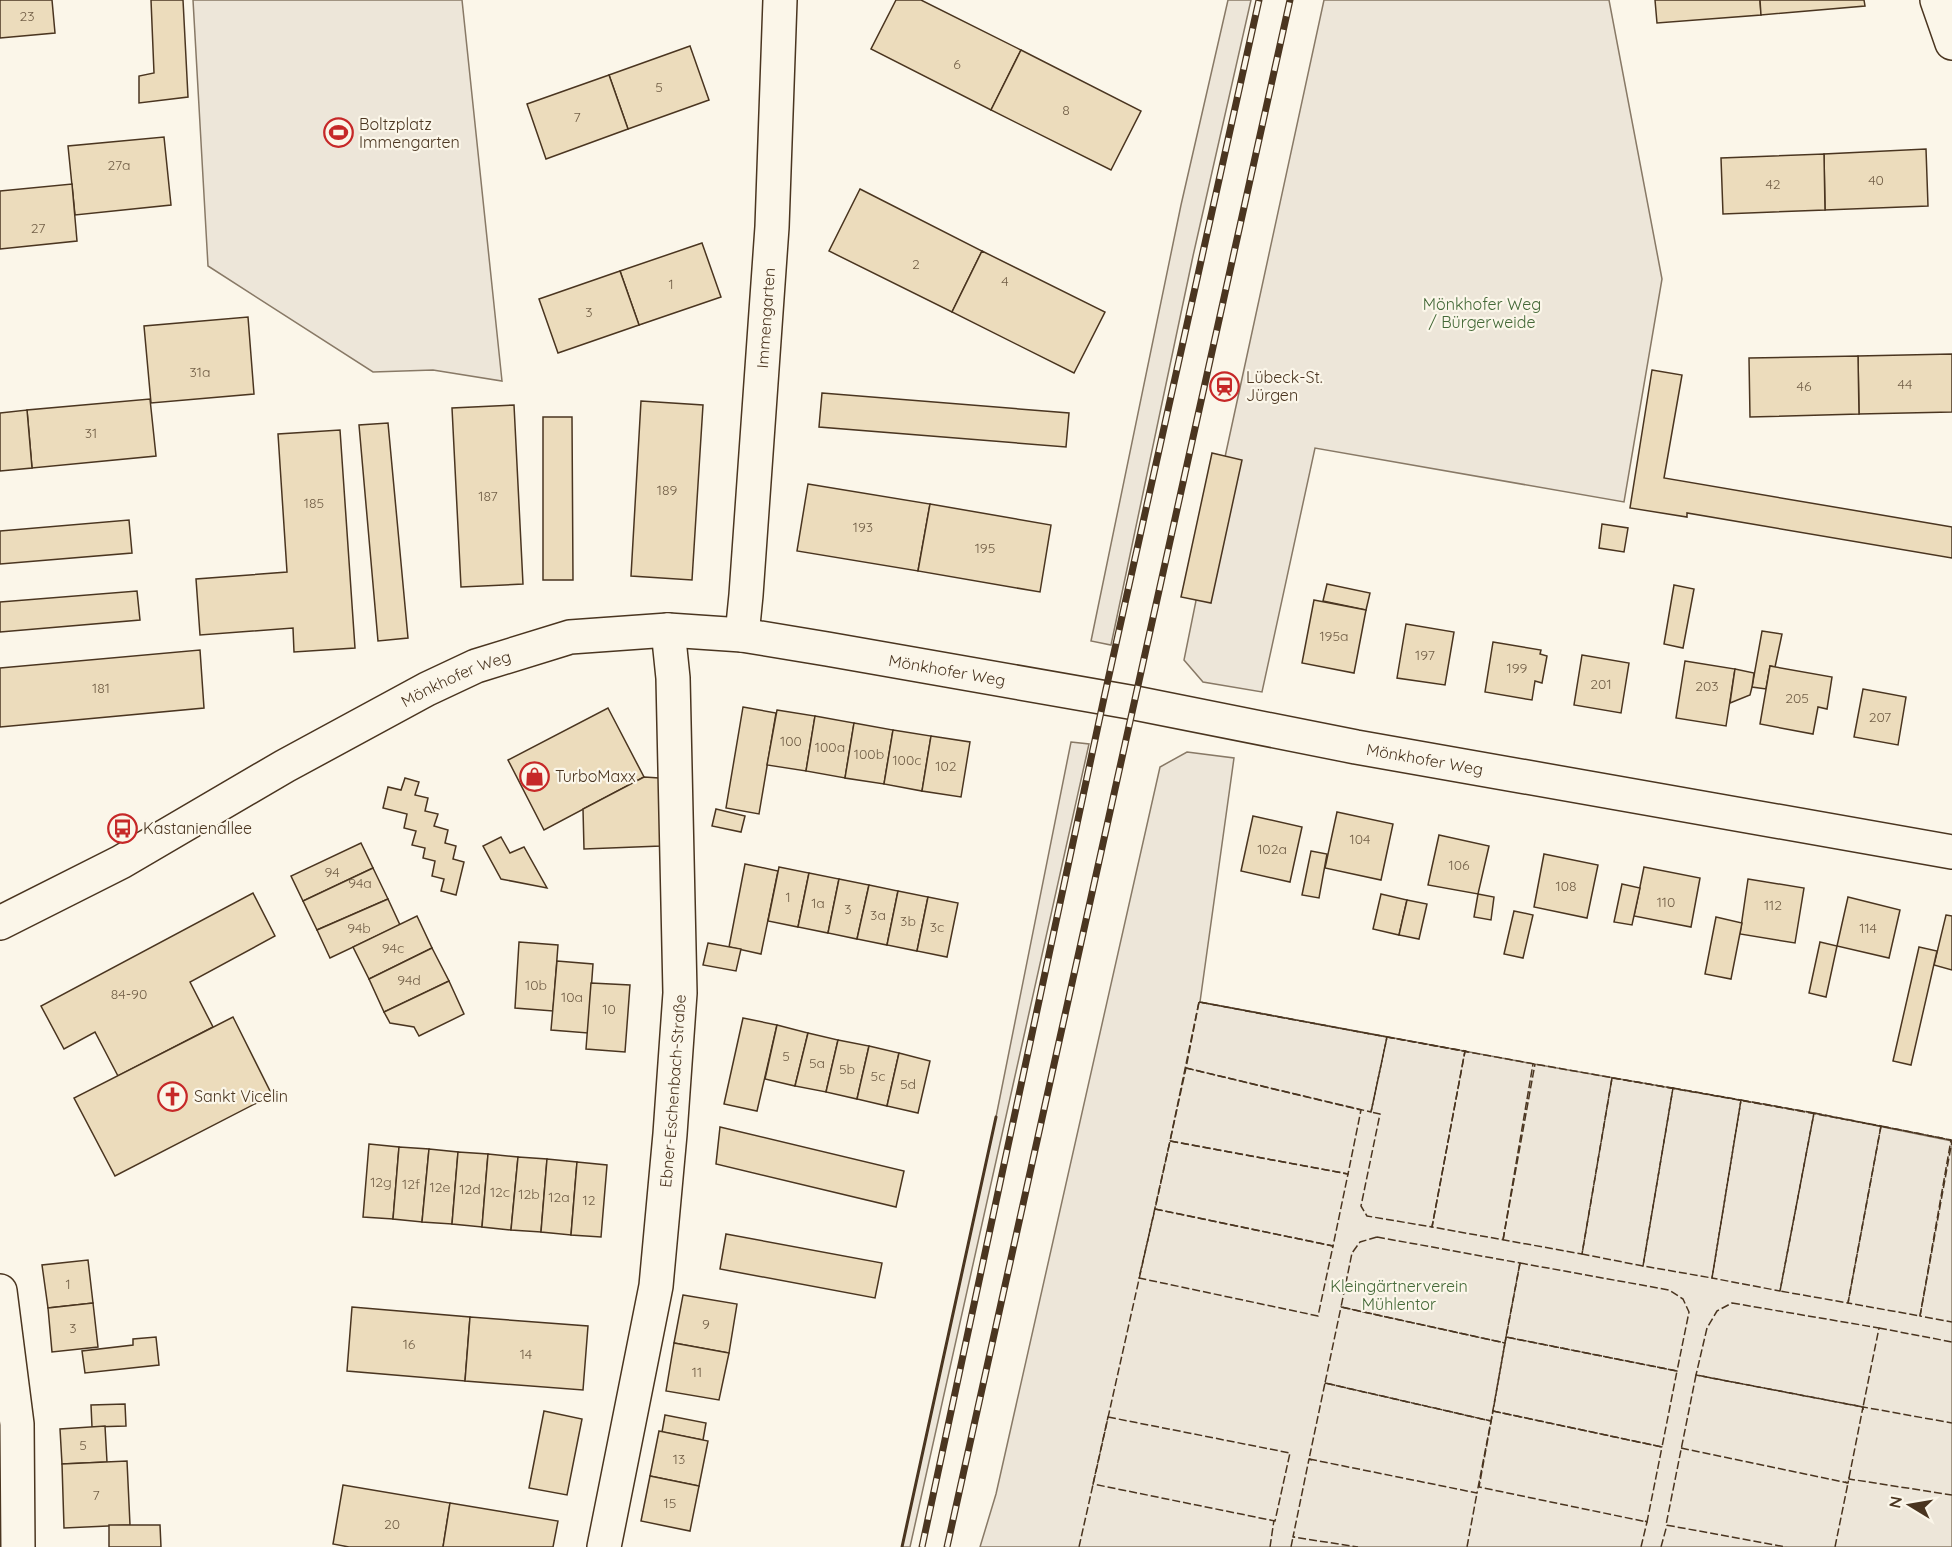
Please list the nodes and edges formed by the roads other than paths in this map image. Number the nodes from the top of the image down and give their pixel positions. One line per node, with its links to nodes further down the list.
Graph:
1 (780, 0): 5 (street, Immengarten)
2 (1937, 0): 3 (street)
3 (1952, 44)
4 (668, 630): 5 (street, Mönkhofer Weg); 7 (street, Mönkhofer Weg); 11 (street, Ebner-Eschenbach-Straße)
5 (742, 634): 6 (street, Mönkhofer Weg)
6 (1952, 852)
7 (0, 923)
8 (0, 1291): 9 (street)
9 (9, 1422): 10 (street)
10 (18, 1547)
11 (604, 1547)

